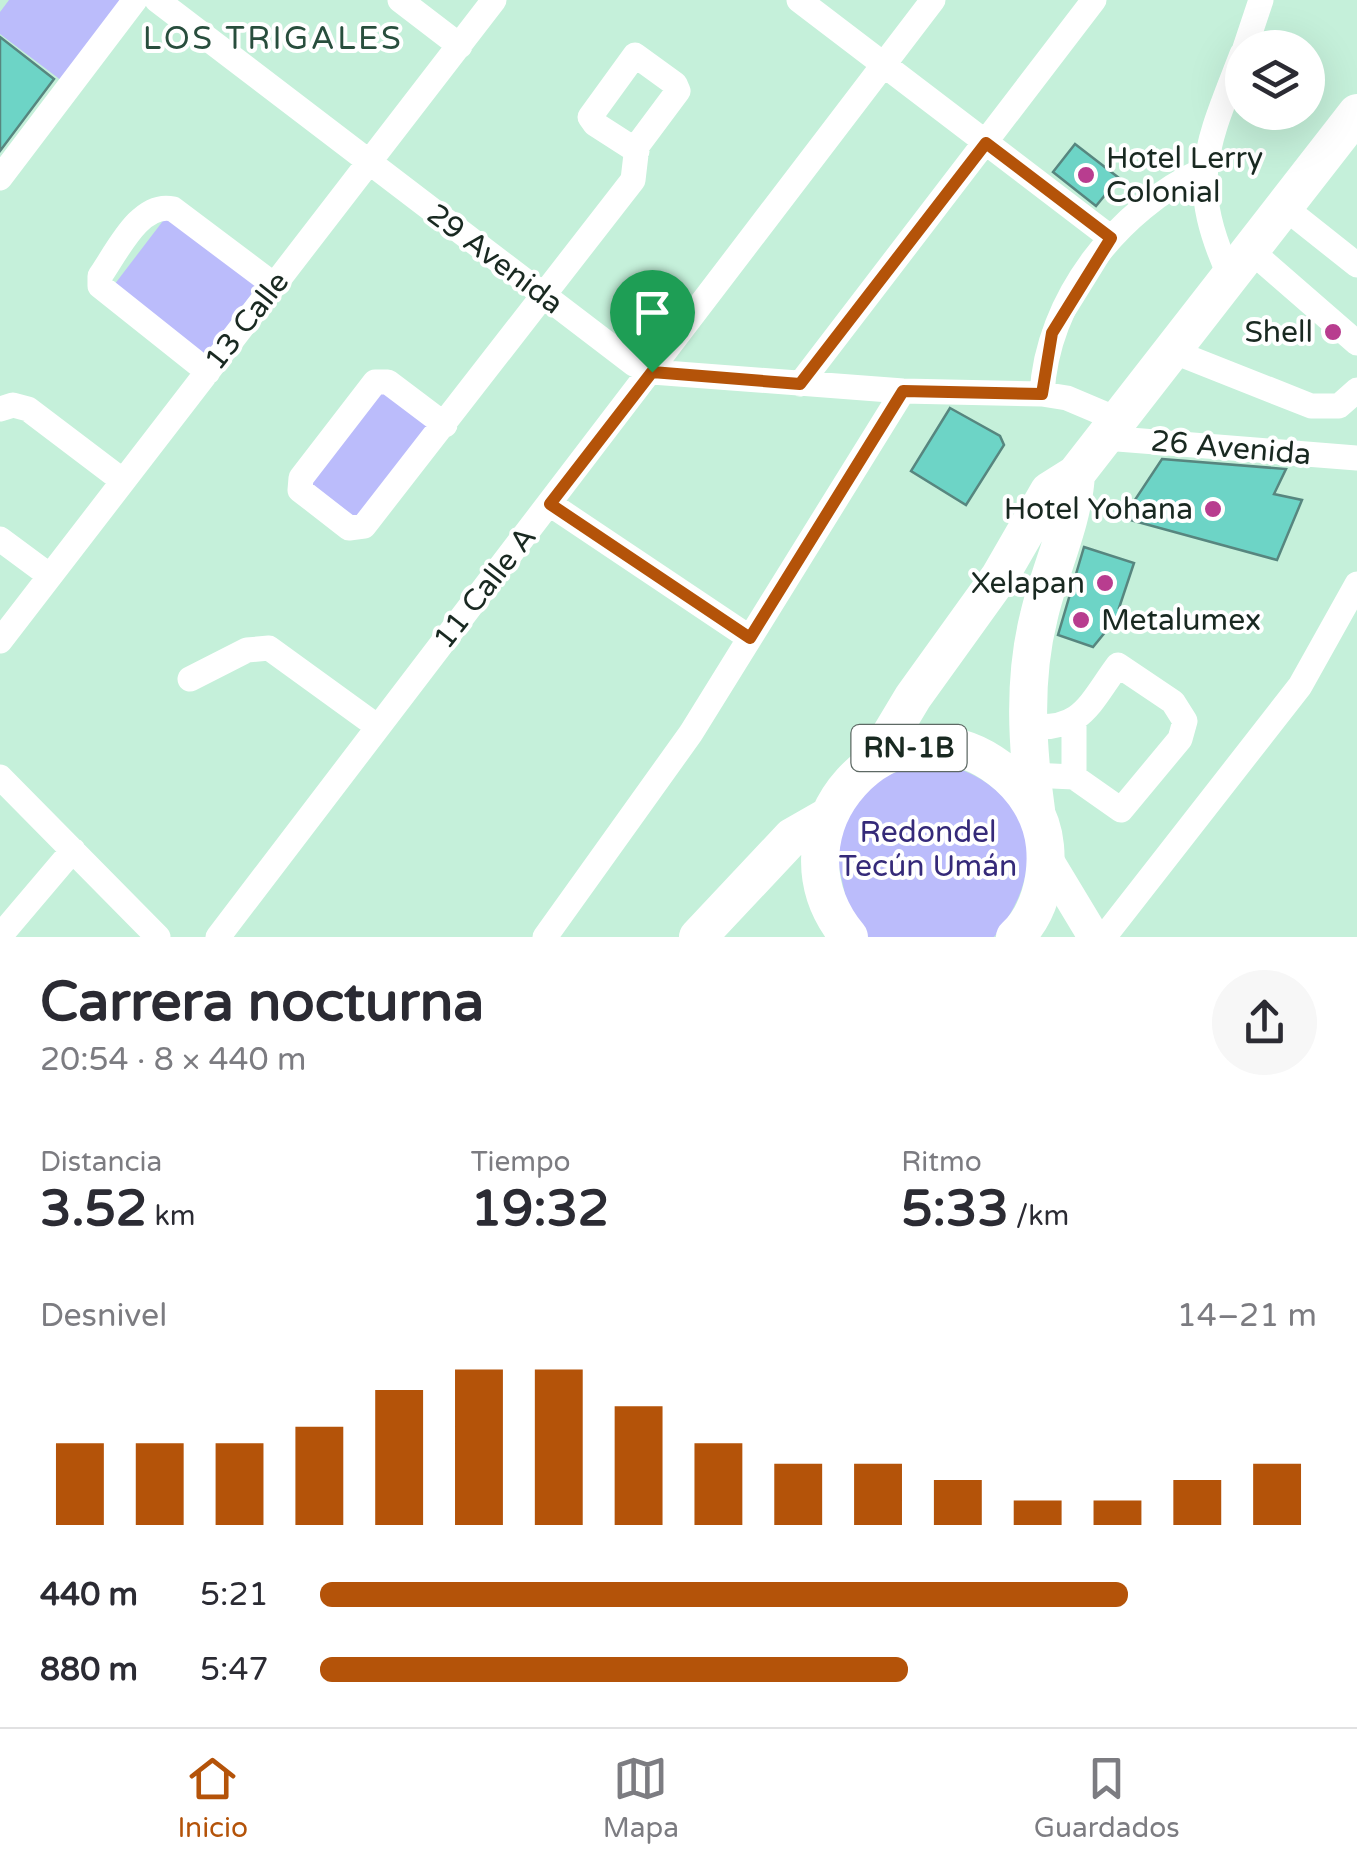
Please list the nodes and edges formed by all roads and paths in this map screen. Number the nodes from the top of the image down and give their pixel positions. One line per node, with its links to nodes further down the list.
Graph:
1 (135, 0): 18 (street)
2 (156, 0): 16 (street, 29 Avenida)
3 (400, 0): 10 (street)
4 (494, 0): 10 (street, 13 Calle)
5 (799, 0): 11 (street)
6 (933, 0): 11 (street, 11 Calle A)
7 (1094, 0): 14 (street)
8 (1260, 0): 9 (street)
9 (1250, 30)
10 (460, 46): 16 (street, 13 Calle)
11 (883, 64): 14 (street); 28 (street, 11 Calle A)
12 (1225, 98): 17 (street)
13 (1357, 113): 19 (highway, RN-1B)
14 (986, 143): 20 (street); 29 (street)
15 (637, 151): 15 (street); 24 (street)
16 (368, 163): 23 (street, 13 Calle); 24 (street, 29 Avenida)
17 (1203, 170): 20 (street); 21 (street)
18 (0, 178)
19 (1284, 207): 21 (highway, RN-1B); 22 (street)
20 (1111, 238): 32 (street)
21 (1240, 263): 25 (street); 26 (highway, RN-1B)
22 (1357, 265)
23 (274, 286): 27 (street, 13 Calle); 27 (street)
24 (544, 296): 28 (street, 29 Avenida); 34 (street)
25 (1357, 343)
26 (1172, 351): 30 (street); 35 (highway, RN-1B)
27 (208, 372): 38 (street, 13 Calle)
28 (652, 372): 29 (street, 29 Avenida); 39 (street, 11 Calle A)
29 (800, 384): 31 (street, 29 Avenida)
30 (1357, 390)
31 (903, 391): 32 (street, 29 Avenida); 43 (street)
32 (1042, 394): 35 (street, 29 Avenida)
33 (4, 407): 38 (street)
34 (445, 424): 34 (street)
35 (1112, 429): 36 (street, 26 Avenida); 37 (highway, RN-1B)
36 (1357, 458)
37 (1076, 474): 46 (highway, RN-1B); 48 (highway, RN-1B)
38 (123, 481): 41 (street, 13 Calle)
39 (550, 504): 43 (street); 47 (street, 11 Calle A)
40 (0, 540): 41 (street)
41 (50, 576): 44 (street, 13 Calle)
42 (1357, 584): 63 (street)
43 (750, 638): 58 (street)
44 (0, 641)
45 (190, 679): 47 (street)
46 (1055, 726): 49 (highway, RN-1B); 49 (street)
47 (378, 727): 57 (street, 11 Calle A)
48 (874, 762): 51 (highway, RN-1B); 52 (highway, RN-1B)
49 (1056, 776): 51 (highway, RN-1B)
50 (0, 777): 53 (street)
51 (1037, 813): 54 (highway, RN-1B)
52 (827, 817): 59 (highway, RN-1B); 60 (highway, RN-1B)
53 (72, 850): 55 (street); 56 (street)
54 (1046, 859): 61 (highway, RN-1B); 62 (main road)
55 (0, 936)
56 (158, 937)
57 (218, 937)
58 (545, 937)
59 (698, 937)
60 (849, 937)
61 (1015, 937)
62 (1094, 937)
63 (1104, 937)

